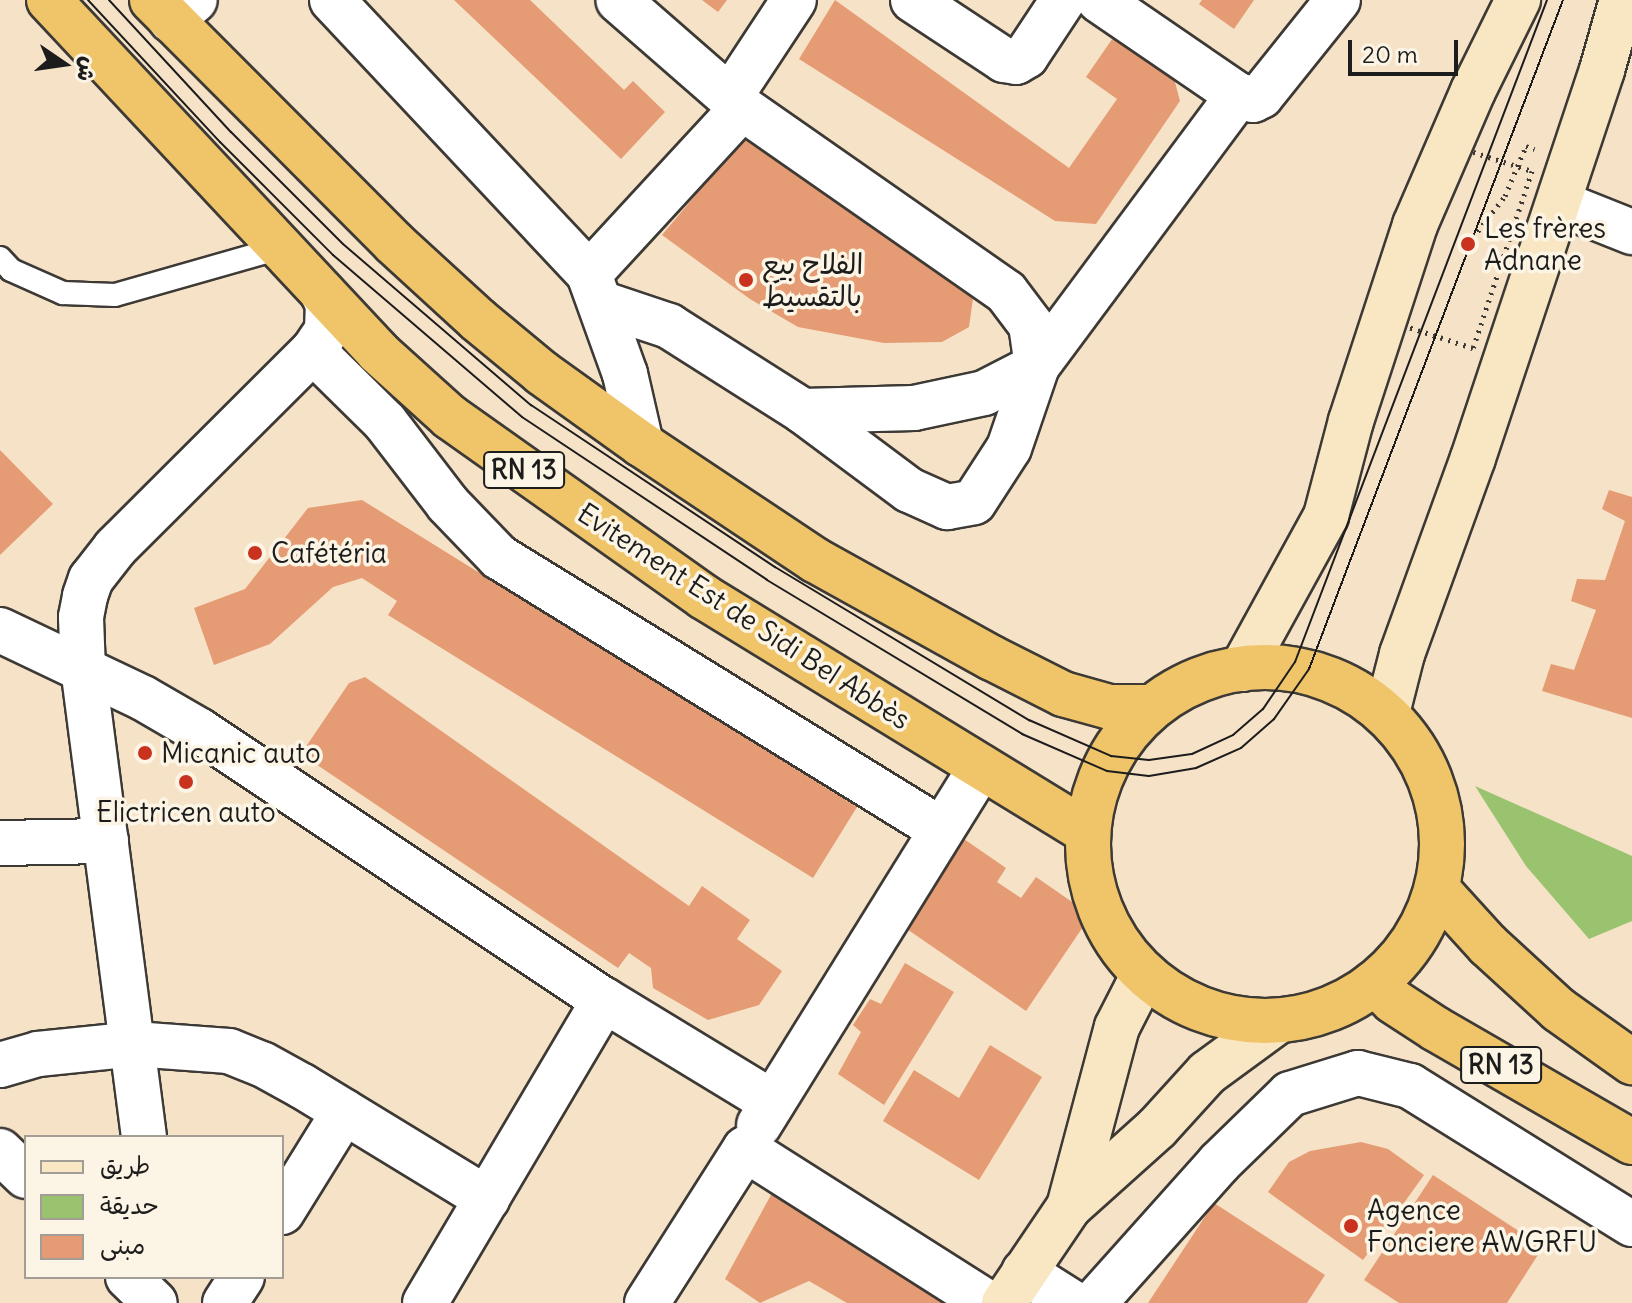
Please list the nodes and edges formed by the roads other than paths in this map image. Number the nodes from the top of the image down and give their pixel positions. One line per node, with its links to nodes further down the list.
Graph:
1 (49, 0): 16 (highway, Evitement Est de Sidi Bel Abbès / RN 13)
2 (332, 0): 18 (street)
3 (618, 0): 13 (street)
4 (794, 0): 13 (street)
5 (913, 0): 6 (street)
6 (1063, 0)
7 (1099, 0): 12 (street)
8 (1338, 0): 12 (street)
9 (1518, 0): 25 (main road)
10 (1622, 0): 14 (main road)
11 (173, 7): 23 (highway)
12 (1238, 95): 21 (street)
13 (736, 102): 18 (street); 21 (street)
14 (1559, 203): 15 (street); 28 (main road)
15 (1632, 232)
16 (280, 248): 17 (lane); 19 (highway, Evitement Est de Sidi Bel Abbès / RN 13)
17 (0, 258)
18 (596, 289): 22 (street); 23 (street)
19 (322, 292): 20 (street); 29 (highway, Evitement Est de Sidi Bel Abbès / RN 13)
20 (313, 351): 26 (street); 30 (street)
21 (1037, 366): 22 (street); 22 (street)
22 (803, 411)
23 (641, 444): 27 (highway)
24 (0, 630): 26 (street)
25 (1242, 669): 27 (highway); 28 (highway)
26 (83, 670): 32 (street); 37 (street)
27 (1149, 707): 31 (highway)
28 (1387, 713): 34 (highway)
29 (981, 767): 30 (street); 31 (highway, Evitement Est de Sidi Bel Abbès / RN 13)
30 (940, 829): 42 (street)
31 (1087, 832): 35 (highway)
32 (106, 841): 33 (street); 39 (street)
33 (0, 843)
34 (1437, 889): 36 (highway); 40 (highway, RN 13)
35 (1144, 974): 38 (highway); 50 (main road)
36 (1374, 983): 38 (highway); 45 (highway, RN 13)
37 (604, 1000): 42 (street); 49 (street)
38 (1278, 1021): 50 (main road)
39 (134, 1044): 41 (street); 43 (street); 44 (street)
40 (1632, 1062)
41 (0, 1065)
42 (772, 1102): 46 (street)
43 (344, 1112): 49 (street); 51 (street)
44 (144, 1135)
45 (1632, 1142)
46 (745, 1149): 61 (street); 62 (street)
47 (0, 1151): 48 (street)
48 (24, 1174)
49 (487, 1199): 60 (street)
50 (1069, 1207): 56 (main road)
51 (284, 1209)
52 (1632, 1224): 64 (street)
53 (130, 1279): 57 (street)
54 (160, 1279): 58 (street)
55 (241, 1279): 59 (street)
56 (1014, 1287): 63 (street)
57 (155, 1303)
58 (163, 1303)
59 (225, 1303)
60 (425, 1303)
61 (647, 1303)
62 (988, 1303)
63 (1073, 1303)
64 (1094, 1303)

